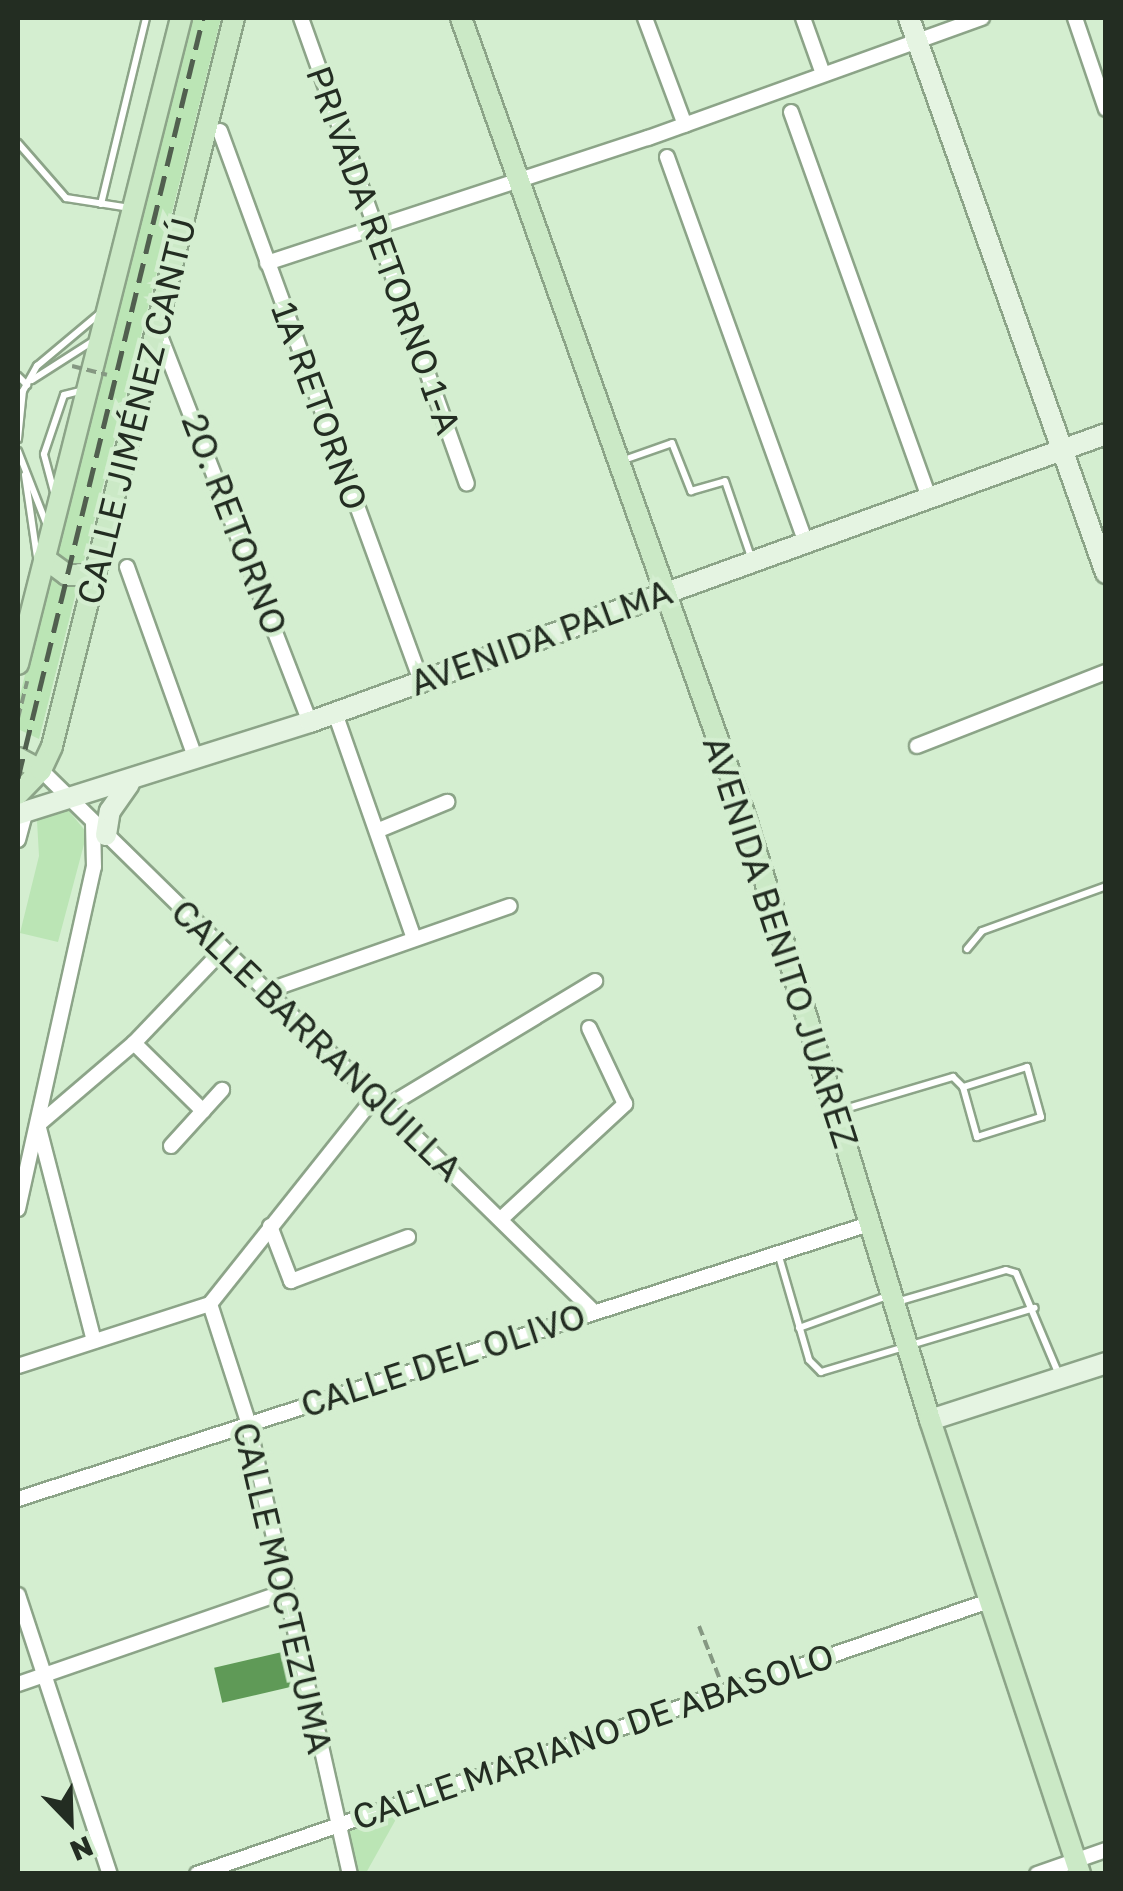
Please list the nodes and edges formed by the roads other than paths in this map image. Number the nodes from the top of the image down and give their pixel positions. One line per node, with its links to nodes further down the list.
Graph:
1 (146, 18): 20 (lane)
2 (181, 18): 21 (main road, CALLE JIMÉNEZ CANTÚ)
3 (234, 18): 25 (main road, CALLE JIMÉNEZ CANTÚ)
4 (301, 18): 22 (street, PRIVADA RETORNO 1-A)
5 (461, 18): 19 (main road, AVENIDA BENITO JUÁREZ)
6 (646, 18): 15 (street)
7 (804, 18): 12 (street)
8 (910, 18): 11 (main road)
9 (982, 18): 11 (street)
10 (1075, 18): 13 (street)
11 (918, 40): 12 (street); 31 (main road)
12 (823, 74): 15 (street)
13 (1106, 109)
14 (791, 112): 36 (street)
15 (685, 125): 19 (street)
16 (220, 131): 23 (street, 1A RETORNO)
17 (18, 143): 20 (lane)
18 (667, 157): 38 (street)
19 (520, 180): 22 (street); 33 (main road, AVENIDA BENITO JUÁREZ)
20 (100, 204): 21 (lane)
21 (133, 209): 24 (main road, CALLE JIMÉNEZ CANTÚ)
22 (379, 227): 23 (street); 35 (street, PRIVADA RETORNO 1-A)
23 (266, 263): 47 (street, 1A RETORNO)
24 (105, 309): 26 (main road, CALLE JIMÉNEZ CANTÚ); 28 (lane)
25 (157, 328): 43 (main road, CALLE JIMÉNEZ CANTÚ); 49 (street, 2O. RETORNO)
26 (98, 338): 28 (lane); 37 (main road, CALLE JIMÉNEZ CANTÚ)
27 (18, 376): 28 (lane)
28 (29, 383): 30 (lane)
29 (1106, 434): 31 (main road, AVENIDA PALMA)
30 (18, 439)
31 (1061, 450): 36 (main road, AVENIDA PALMA); 42 (main road)
32 (18, 451): 34 (lane)
33 (620, 462): 39 (lane); 44 (main road, AVENIDA BENITO JUÁREZ)
34 (21, 473): 37 (lane); 40 (lane)
35 (467, 484)
36 (929, 497): 38 (main road, AVENIDA PALMA)
37 (50, 536): 40 (main road, CALLE JIMÉNEZ CANTÚ)
38 (805, 540): 39 (main road, AVENIDA PALMA)
39 (752, 559): 44 (main road, AVENIDA PALMA)
40 (42, 565): 43 (main road); 45 (main road, CALLE JIMÉNEZ CANTÚ)
41 (127, 566): 52 (street)
42 (1106, 573)
43 (94, 575): 53 (main road, CALLE JIMÉNEZ CANTÚ)
44 (665, 590): 47 (main road, AVENIDA PALMA); 76 (main road, AVENIDA BENITO JUÁREZ)
45 (18, 663)
46 (1106, 672): 50 (street)
47 (422, 681): 48 (main road, AVENIDA PALMA)
48 (335, 713): 49 (main road, AVENIDA PALMA); 59 (street)
49 (310, 722): 52 (main road, AVENIDA PALMA)
50 (916, 746)
51 (18, 758): 53 (main road)
52 (196, 760): 54 (main road, AVENIDA PALMA)
53 (41, 770): 55 (street, CALLE BARRANQUILLA); 57 (main road, CALLE JIMÉNEZ CANTÚ)
54 (131, 782): 55 (main road, AVENIDA PALMA); 58 (main road)
55 (72, 802): 57 (main road, AVENIDA PALMA); 58 (street, CALLE BARRANQUILLA)
56 (448, 802): 59 (street)
57 (20, 808): 60 (street)
58 (100, 829): 61 (street, CALLE BARRANQUILLA); 62 (street)
59 (379, 830): 65 (street)
60 (18, 840)
61 (121, 851): 62 (street); 67 (street, CALLE BARRANQUILLA)
62 (94, 867): 77 (street)
63 (1106, 886): 66 (lane)
64 (510, 906): 65 (street)
65 (414, 938): 69 (street)
66 (967, 949)
67 (222, 951): 69 (street, CALLE BARRANQUILLA); 71 (street)
68 (594, 981): 74 (street)
69 (266, 991): 74 (street, CALLE BARRANQUILLA)
70 (589, 1028): 80 (street)
71 (134, 1044): 75 (street); 77 (street)
72 (963, 1087): 72 (lane); 76 (lane)
73 (222, 1090): 75 (street)
74 (382, 1101): 80 (street, CALLE BARRANQUILLA); 82 (street)
75 (203, 1111): 78 (street)
76 (836, 1112): 81 (main road, AVENIDA BENITO JUÁREZ)
77 (38, 1125): 79 (street); 90 (street)
78 (171, 1146)
79 (18, 1209)
80 (502, 1218): 88 (street, CALLE BARRANQUILLA)
81 (869, 1224): 84 (street, CALLE DEL OLIVO); 85 (main road, AVENIDA BENITO JUÁREZ)
82 (270, 1226): 83 (street); 86 (street)
83 (408, 1236)
84 (778, 1252): 88 (street, CALLE DEL OLIVO); 89 (lane)
85 (892, 1299): 87 (lane); 89 (lane); 91 (main road, AVENIDA BENITO JUÁREZ)
86 (210, 1304): 90 (street); 96 (street, CALLE MOCTEZUMA)
87 (1035, 1308): 91 (lane); 94 (lane)
88 (594, 1311): 96 (street, CALLE DEL OLIVO)
89 (799, 1328): 91 (lane)
90 (94, 1341): 93 (street)
91 (907, 1346): 95 (main road, AVENIDA BENITO JUÁREZ)
92 (1106, 1363): 94 (main road)
93 (18, 1366)
94 (1060, 1378): 95 (main road)
95 (930, 1420): 100 (main road, AVENIDA BENITO JUÁREZ)
96 (248, 1422): 97 (street, CALLE DEL OLIVO); 98 (street, CALLE MOCTEZUMA)
97 (18, 1499)
98 (283, 1592): 101 (street); 103 (street, CALLE MOCTEZUMA)
99 (18, 1595): 101 (street)
100 (989, 1601): 103 (street, CALLE MARIANO DE ABASOLO); 105 (main road, AVENIDA BENITO JUÁREZ)
101 (45, 1674): 102 (street); 106 (street)
102 (18, 1684)
103 (336, 1824): 107 (street, CALLE MARIANO DE ABASOLO); 108 (street, CALLE MOCTEZUMA)
104 (1106, 1850): 105 (street)
105 (1078, 1867): 109 (street)
106 (110, 1874)
107 (197, 1874)
108 (350, 1874)
109 (1037, 1874)

